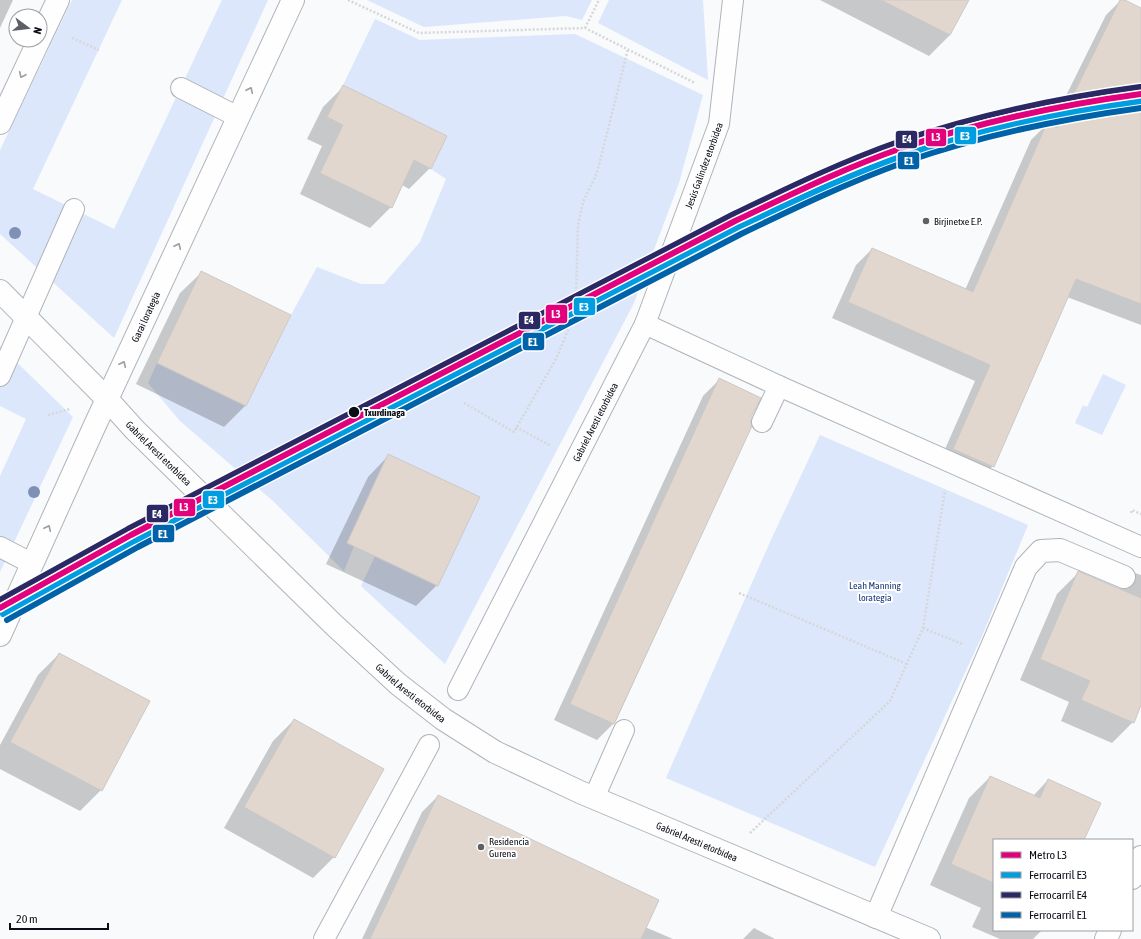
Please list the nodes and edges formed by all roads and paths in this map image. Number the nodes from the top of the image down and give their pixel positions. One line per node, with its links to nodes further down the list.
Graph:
1 (58, 0): 6 (street)
2 (293, 0): 12 (street, Garai lorategia, one-way to 2)
3 (348, 0): 7 (path)
4 (599, 0): 7 (path)
5 (733, 0): 11 (street, Jesús Galíndez etorbidea)
6 (48, 21)
7 (585, 28): 9 (path)
8 (35, 48): 13 (street, one-way to 13)
9 (628, 49): 11 (path); 23 (path)
10 (181, 88): 12 (street)
11 (723, 96): 17 (street, Jesús Galíndez etorbidea)
12 (238, 117): 20 (street, Garai lorategia, one-way to 12)
13 (0, 123)
14 (74, 209): 16 (street)
15 (0, 291): 16 (street, Gabriel Aresti etorbidea)
16 (27, 318): 18 (street); 20 (street, Gabriel Aresti etorbidea)
17 (645, 324): 19 (street); 24 (street, Gabriel Aresti etorbidea)
18 (0, 376)
19 (779, 386): 22 (street); 25 (street)
20 (107, 399): 28 (street, Garai lorategia, one-way to 20); 38 (street, Gabriel Aresti etorbidea)
21 (464, 403): 23 (path)
22 (762, 422)
23 (516, 427): 24 (path)
24 (576, 459): 35 (street, Gabriel Aresti etorbidea)
25 (949, 462): 27 (street); 31 (path)
26 (0, 547): 28 (street)
27 (1141, 547)
28 (31, 563): 32 (street, Garai lorategia)
29 (1124, 577): 33 (street)
30 (739, 594): 34 (path)
31 (923, 628): 33 (path); 34 (path)
32 (0, 635)
33 (988, 655): 42 (street)
34 (907, 664): 39 (path)
35 (458, 690)
36 (624, 730): 38 (street)
37 (429, 745): 43 (street)
38 (594, 798): 39 (street, Gabriel Aresti etorbidea)
39 (728, 854): 42 (street, Gabriel Aresti etorbidea)
40 (1141, 857): 41 (street)
41 (1133, 876)
42 (876, 917): 44 (street, Gabriel Aresti etorbidea)
43 (324, 939)
44 (929, 939)

